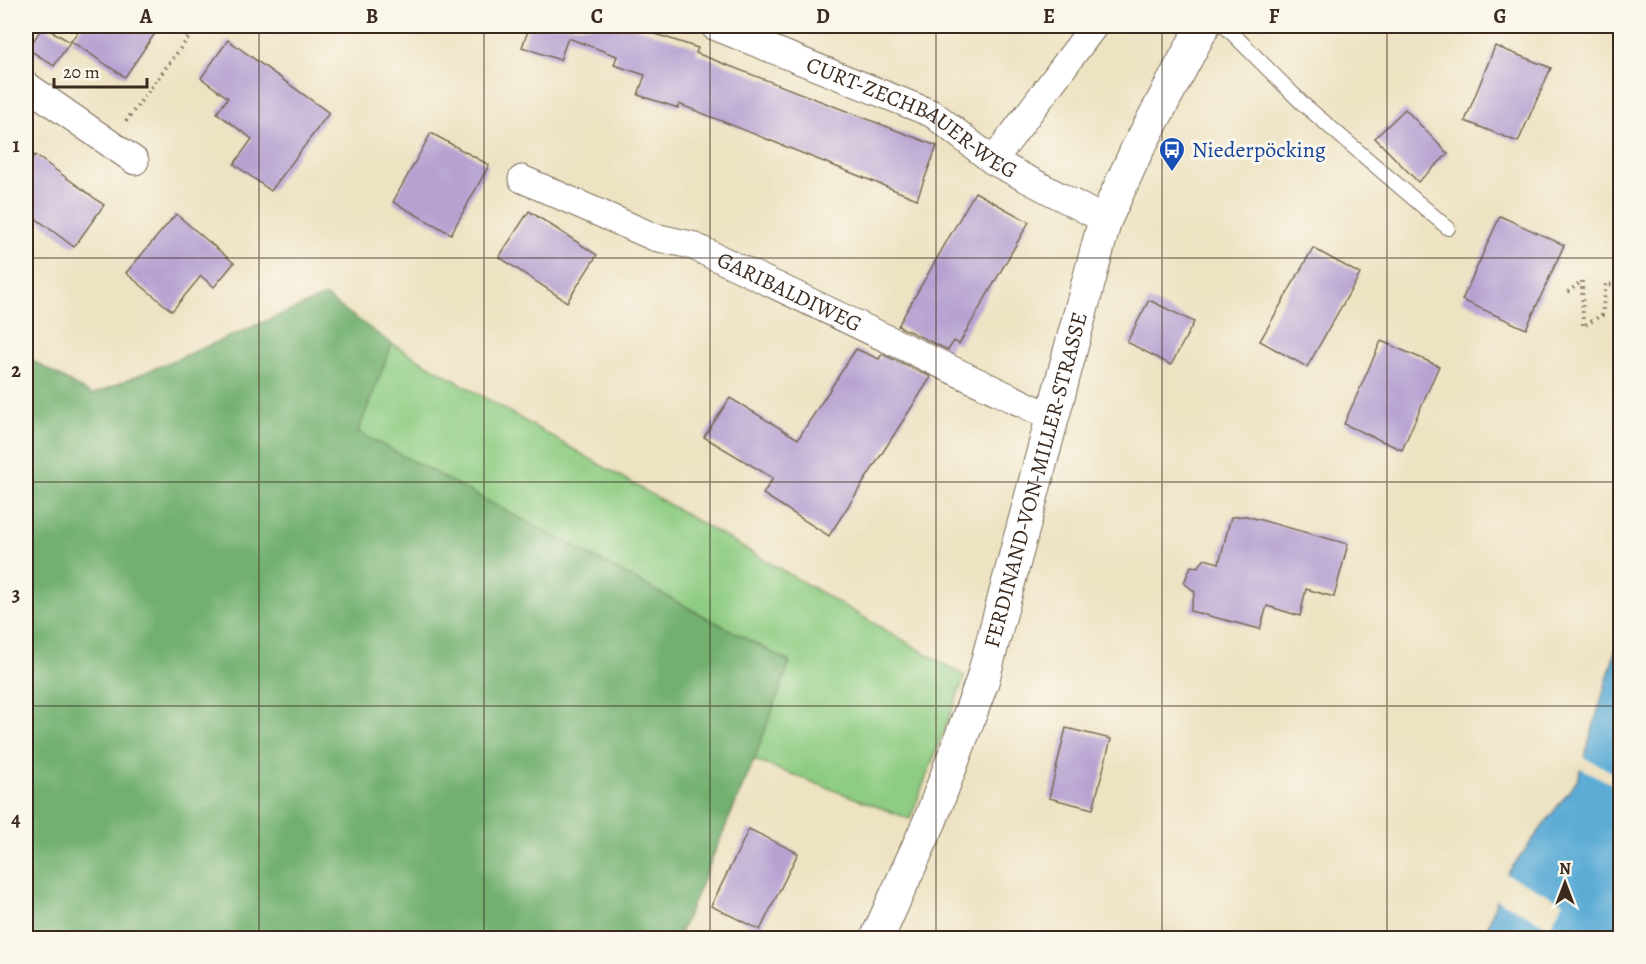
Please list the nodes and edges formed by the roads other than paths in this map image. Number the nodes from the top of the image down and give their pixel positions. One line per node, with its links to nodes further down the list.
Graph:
1 (714, 26): 7 (street, CURT-ZECHBAUER-WEG)
2 (1094, 26): 7 (street)
3 (1203, 26): 9 (main road, FERDINAND-VON-MILLER-STRASSE)
4 (1225, 26): 10 (lane)
5 (26, 85): 6 (street)
6 (135, 161)
7 (993, 161): 9 (street, CURT-ZECHBAUER-WEG)
8 (522, 179): 11 (street, GARIBALDIWEG)
9 (1105, 220): 11 (main road, FERDINAND-VON-MILLER-STRASSE)
10 (1448, 228)
11 (1051, 417): 12 (main road, FERDINAND-VON-MILLER-STRASSE)
12 (877, 939)

